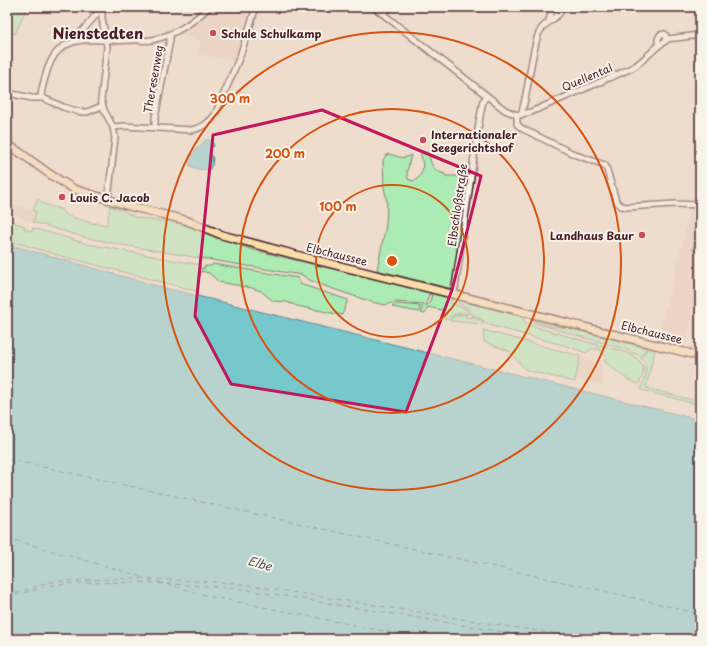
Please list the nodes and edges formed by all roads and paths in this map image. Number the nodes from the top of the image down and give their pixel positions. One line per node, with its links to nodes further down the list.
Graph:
1 (209, 7): 9 (street)
2 (256, 7): 21 (street)
3 (374, 7): 7 (street)
4 (390, 7): 7 (street)
5 (556, 7): 8 (street); 8 (street)
6 (102, 8): 12 (street); 13 (street)
7 (383, 13): 16 (street)
8 (549, 20): 19 (street)
9 (170, 35): 12 (street); 21 (street, Theresenweg)
10 (700, 35): 11 (street, Quellental)
11 (667, 39): 14 (street, Quellental); 14 (street, Quellental)
12 (107, 40): 13 (street); 18 (street)
13 (77, 41): 17 (street)
14 (658, 46): 19 (street, Quellental)
15 (7, 93): 17 (street)
16 (487, 96): 19 (street); 25 (street, Elbschloßstraße)
17 (41, 98): 18 (street)
18 (102, 106): 20 (street)
19 (519, 115): 24 (street)
20 (113, 127): 21 (street); 23 (street)
21 (155, 128)
22 (7, 144): 23 (main road, Elbchaussee)
23 (108, 199): 25 (main road, Elbchaussee)
24 (700, 205)
25 (454, 294): 26 (main road, Elbchaussee)
26 (700, 356)

